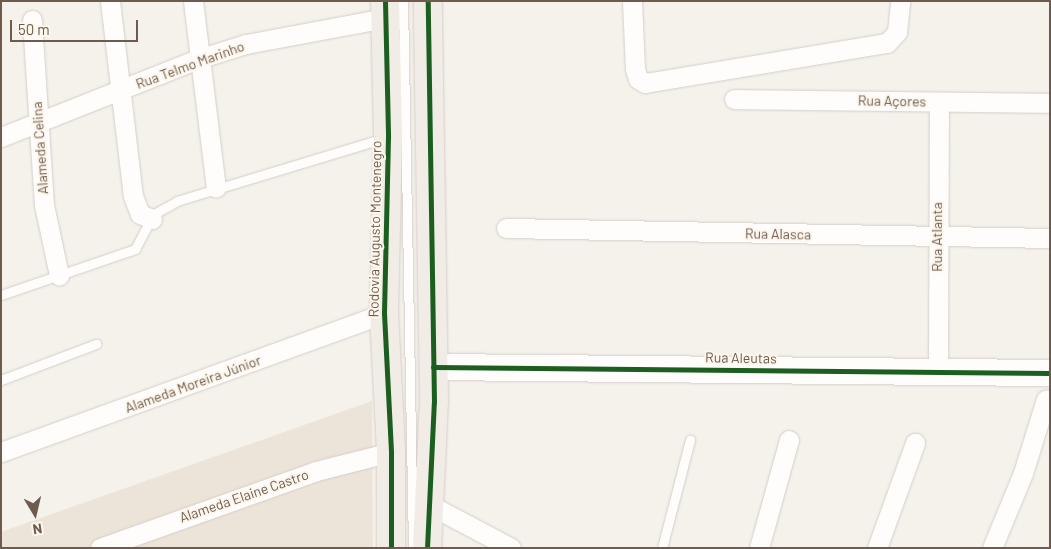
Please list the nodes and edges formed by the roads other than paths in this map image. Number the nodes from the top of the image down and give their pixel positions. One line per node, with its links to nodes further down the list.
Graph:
1 (110, 1): 9 (street)
2 (193, 1): 8 (street)
3 (428, 1): 25 (main road)
4 (632, 1): 5 (street)
5 (900, 1)
6 (391, 7): 8 (street, Rua Telmo Marinho); 15 (main road, Rodovia Augusto Montenegro); 38 (lane)
7 (32, 20): 13 (street, Alameda Celina)
8 (198, 59): 9 (street, Rua Telmo Marinho); 16 (street)
9 (119, 91): 13 (street, Rua Telmo Marinho); 17 (street)
10 (734, 99): 11 (street, Rua Açores)
11 (939, 102): 12 (street, Rua Açores); 19 (street, Rua Atlanta)
12 (1050, 103)
13 (38, 122): 14 (street, Rua Telmo Marinho); 21 (street, Alameda Celina)
14 (1, 137)
15 (388, 138): 16 (lane); 23 (main road, Rodovia Augusto Montenegro)
16 (216, 188): 17 (lane)
17 (152, 219): 21 (lane)
18 (506, 228): 19 (street, Rua Alasca)
19 (936, 238): 20 (street, Rua Alasca); 26 (street, Rua Atlanta)
20 (1050, 238)
21 (58, 275): 22 (lane)
22 (1, 295)
23 (384, 313): 33 (street, Alameda Moreira Júnior); 34 (main road, Rodovia Augusto Montenegro)
24 (96, 344): 28 (lane)
25 (432, 367): 26 (street, Rua Aleutas); 35 (main road)
26 (938, 371): 27 (street, Rua Aleutas)
27 (1050, 373)
28 (1, 380)
29 (1046, 400): 44 (street)
30 (690, 440): 41 (lane)
31 (789, 440): 42 (street)
32 (915, 443): 43 (street)
33 (1, 452)
34 (391, 452): 36 (street, Alameda Elaine Castro); 37 (main road, Rodovia Augusto Montenegro)
35 (428, 504): 39 (main road); 40 (street)
36 (100, 548)
37 (391, 548)
38 (413, 548)
39 (427, 548)
40 (510, 548)
41 (662, 548)
42 (759, 548)
43 (877, 548)
44 (992, 548)

